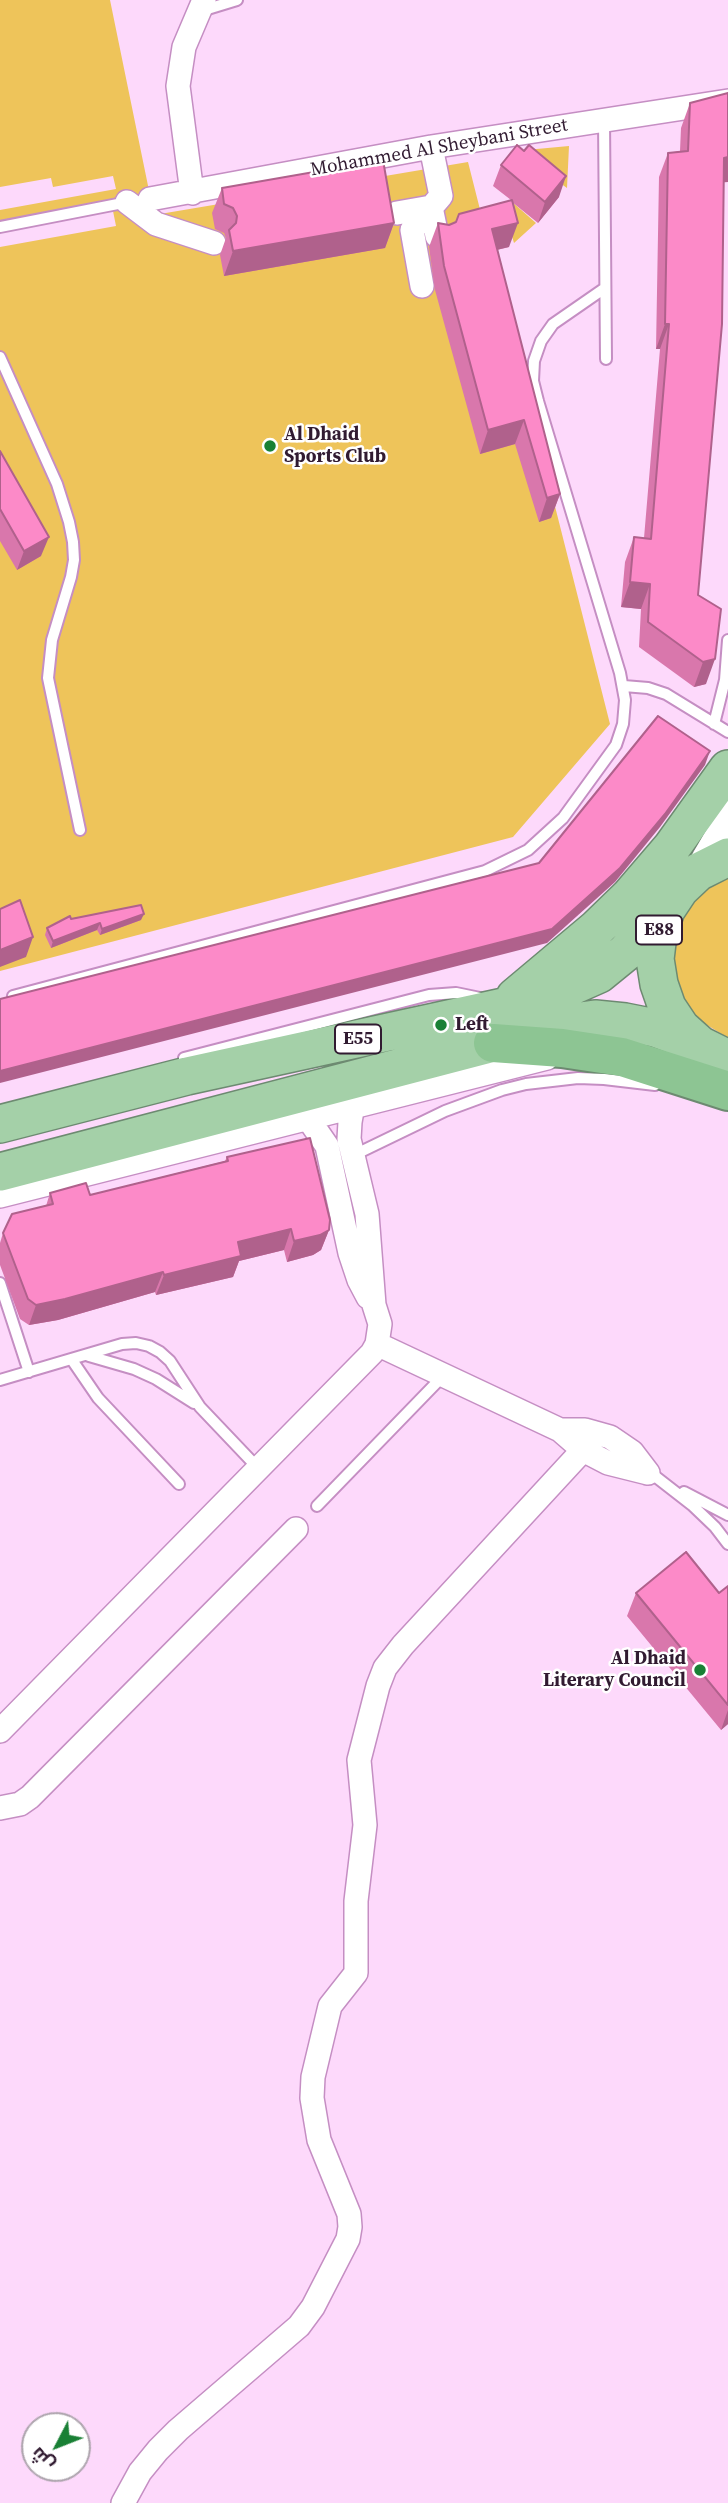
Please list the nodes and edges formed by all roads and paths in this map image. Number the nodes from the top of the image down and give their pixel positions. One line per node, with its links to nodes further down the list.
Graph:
1 (237, 0): 2 (lane)
2 (203, 6): 6 (street)
3 (728, 101): 4 (street, Mohammed Al Sheybani Street)
4 (604, 120): 5 (street, Mohammed Al Sheybani Street); 14 (lane)
5 (431, 147): 6 (street, Mohammed Al Sheybani Street); 8 (street)
6 (192, 193): 7 (street, Mohammed Al Sheybani Street)
7 (139, 201): 10 (lane); 12 (street)
8 (431, 207): 9 (street); 11 (street); 13 (street)
9 (397, 213)
10 (0, 227)
11 (437, 236)
12 (214, 243)
13 (422, 286)
14 (605, 288): 16 (lane); 18 (lane)
15 (0, 357): 23 (lane)
16 (606, 359)
17 (728, 640): 19 (lane)
18 (624, 686): 19 (lane); 25 (lane)
19 (714, 724): 20 (lane)
20 (728, 732)
21 (728, 769): 26 (highway)
22 (728, 815): 24 (street)
23 (80, 830)
24 (702, 873): 26 (highway, E55); 27 (highway, E88)
25 (13, 996)
26 (503, 1007): 29 (lane); 34 (highway, E55)
27 (714, 1052): 28 (highway, E55)
28 (484, 1059): 31 (highway); 32 (street); 36 (highway, E55)
29 (174, 1061)
30 (670, 1088): 35 (lane)
31 (728, 1090)
32 (354, 1105): 33 (street); 35 (street)
33 (307, 1117): 35 (street); 37 (street)
34 (0, 1124)
35 (342, 1159): 39 (street)
36 (0, 1172)
37 (0, 1196)
38 (0, 1283): 42 (lane)
39 (377, 1344): 43 (street); 48 (street)
40 (86, 1356): 41 (lane); 45 (lane); 45 (lane)
41 (72, 1360): 42 (lane); 50 (lane)
42 (29, 1372): 44 (lane)
43 (444, 1376): 46 (street); 51 (lane)
44 (0, 1380)
45 (200, 1407): 48 (lane)
46 (559, 1430): 47 (street); 49 (street)
47 (583, 1450): 49 (street); 57 (street)
48 (258, 1468): 55 (street)
49 (652, 1475): 52 (lane); 54 (lane)
50 (179, 1484)
51 (317, 1506)
52 (728, 1516)
53 (296, 1529): 56 (street)
54 (728, 1544)
55 (0, 1731)
56 (0, 1808)
57 (123, 2503)

